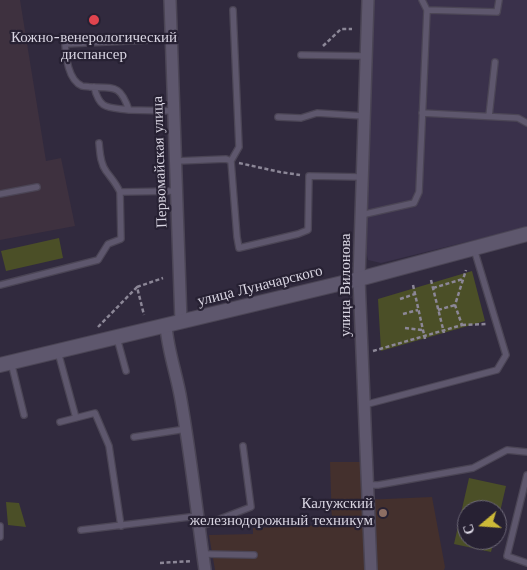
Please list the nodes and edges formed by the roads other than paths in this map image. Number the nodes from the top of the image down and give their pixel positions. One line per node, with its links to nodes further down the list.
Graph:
1 (170, 0): 7 (street, Первомайская улица)
2 (368, 0): 9 (street, улица Вилонова)
3 (422, 0): 6 (lane)
4 (499, 0): 6 (lane)
5 (233, 10): 21 (lane)
6 (427, 10): 14 (lane)
7 (170, 39): 11 (lane); 13 (street, Первомайская улица)
8 (301, 55): 9 (lane)
9 (366, 56): 16 (street, улица Вилонова)
10 (495, 62): 17 (lane)
11 (94, 87): 12 (lane); 12 (lane)
12 (128, 110): 13 (lane)
13 (174, 111): 20 (street, Первомайская улица)
14 (422, 113): 17 (lane); 27 (lane)
15 (278, 116): 16 (lane)
16 (364, 116): 22 (street, улица Вилонова)
17 (489, 116): 18 (lane)
18 (527, 123)
19 (99, 142): 25 (lane)
20 (176, 161): 21 (lane); 24 (street, Первомайская улица)
21 (231, 161): 22 (lane)
22 (362, 177): 27 (street, улица Вилонова)
23 (37, 187): 26 (lane)
24 (177, 191): 25 (lane); 32 (street, Первомайская улица)
25 (120, 192): 31 (lane)
26 (0, 194)
27 (361, 215): 30 (street, улица Вилонова)
28 (527, 234): 29 (main road, улица Луначарского)
29 (474, 248): 30 (main road, улица Луначарского); 38 (lane)
30 (359, 278): 32 (main road, улица Луначарского); 38 (street, улица Вилонова)
31 (0, 285)
32 (181, 322): 33 (main road, улица Луначарского)
33 (166, 326): 34 (main road, улица Луначарского); 42 (street)
34 (117, 338): 35 (main road, улица Луначарского); 37 (lane)
35 (58, 350): 36 (main road, улица Луначарского); 40 (lane)
36 (6, 363): 39 (lane)
37 (126, 371)
38 (364, 405): 47 (street, улица Вилонова)
39 (24, 415)
40 (76, 418): 41 (lane); 50 (lane)
41 (60, 422)
42 (186, 429): 43 (lane); 48 (street)
43 (134, 436)
44 (243, 446): 48 (lane)
45 (527, 452): 47 (lane)
46 (527, 475): 55 (lane)
47 (368, 485): 57 (street, улица Вилонова)
48 (199, 521): 50 (lane); 54 (street)
49 (0, 526): 52 (lane)
50 (121, 526): 51 (lane)
51 (81, 530)
52 (0, 537)
53 (254, 555): 54 (lane)
54 (198, 557): 56 (street)
55 (527, 562)
56 (205, 570)
57 (371, 570)

